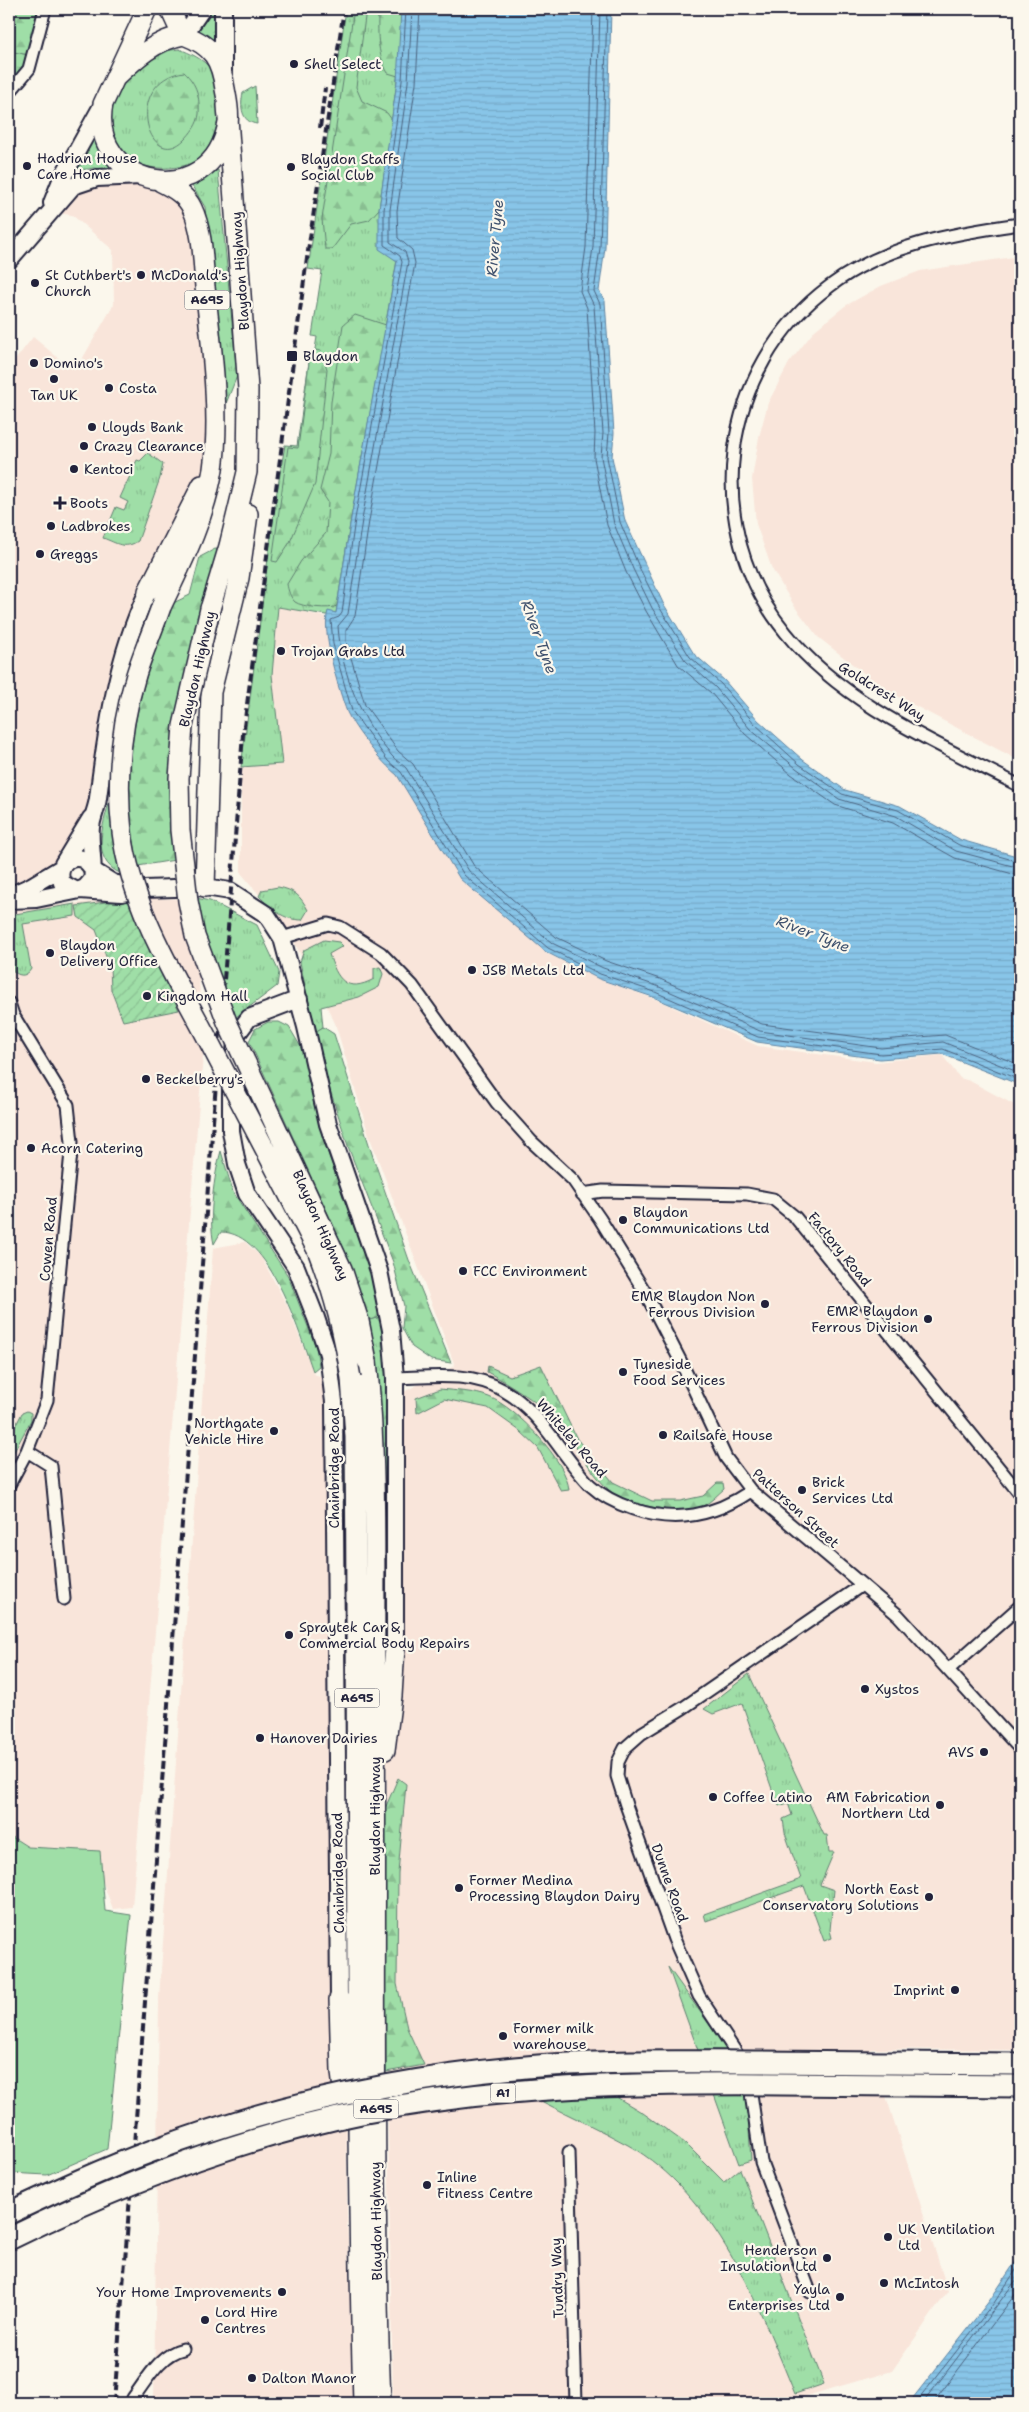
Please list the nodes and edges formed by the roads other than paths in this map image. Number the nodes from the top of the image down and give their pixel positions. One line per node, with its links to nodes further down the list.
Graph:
1 (45, 9): 9 (street)
2 (148, 9): 8 (main road)
3 (170, 9): 6 (main road)
4 (202, 9): 6 (main road)
5 (223, 9): 7 (main road)
6 (183, 35): 7 (main road); 8 (main road)
7 (223, 71): 11 (main road)
8 (115, 78): 10 (main road)
9 (9, 93)
10 (103, 104): 12 (main road); 14 (main road)
11 (228, 105): 13 (main road); 18 (main road, Blaydon Highway / A695)
12 (142, 176): 13 (main road); 14 (main road)
13 (161, 182): 17 (main road, Blaydon Highway / A695)
14 (48, 212): 16 (main road)
15 (1020, 224): 20 (street, Goldcrest Way)
16 (10, 254)
17 (213, 469): 19 (main road); 50 (main road, Blaydon Highway / A695, bridge)
18 (246, 472): 24 (main road); 44 (main road, Blaydon Highway / A695, bridge)
19 (148, 591): 21 (main road)
20 (1020, 786)
21 (93, 814): 22 (main road); 23 (main road)
22 (62, 866): 23 (main road); 26 (main road); 27 (main road)
23 (92, 868): 25 (main road); 26 (main road)
24 (205, 887): 25 (main road); 29 (main road)
25 (144, 889): 26 (main road)
26 (78, 890): 28 (main road)
27 (9, 896)
28 (9, 900)
29 (282, 938): 30 (main road); 32 (street, Patterson Street)
30 (298, 999): 33 (main road); 45 (main road, Chainbridge Road)
31 (9, 1003): 34 (street, Cowen Road)
32 (582, 1194): 36 (street, Patterson Street); 37 (street, Factory Road)
33 (395, 1378): 36 (street, Whiteley Road); 41 (main road)
34 (27, 1451): 35 (street, Cowen Road); 39 (street)
35 (9, 1485)
36 (751, 1491): 38 (street, Patterson Street)
37 (1020, 1494)
38 (862, 1585): 42 (street, Patterson Street); 52 (street, Dunne Road)
39 (64, 1599)
40 (1020, 1606): 42 (street)
41 (394, 1648): 44 (main road)
42 (948, 1670): 43 (street, Patterson Street)
43 (1020, 1749)
44 (376, 1815): 56 (main road, Blaydon Highway / A695)
45 (339, 1999): 50 (main road)
46 (1020, 2064): 49 (highway, A1, bridge)
47 (1020, 2086): 51 (highway, A1, bridge)
48 (569, 2152): 57 (street, Tundry Way)
49 (9, 2213)
50 (358, 2229): 55 (main road, Blaydon Highway / A695)
51 (9, 2239)
52 (810, 2292)
53 (183, 2349): 54 (street)
54 (133, 2403)
55 (363, 2403)
56 (381, 2403)
57 (576, 2403)

